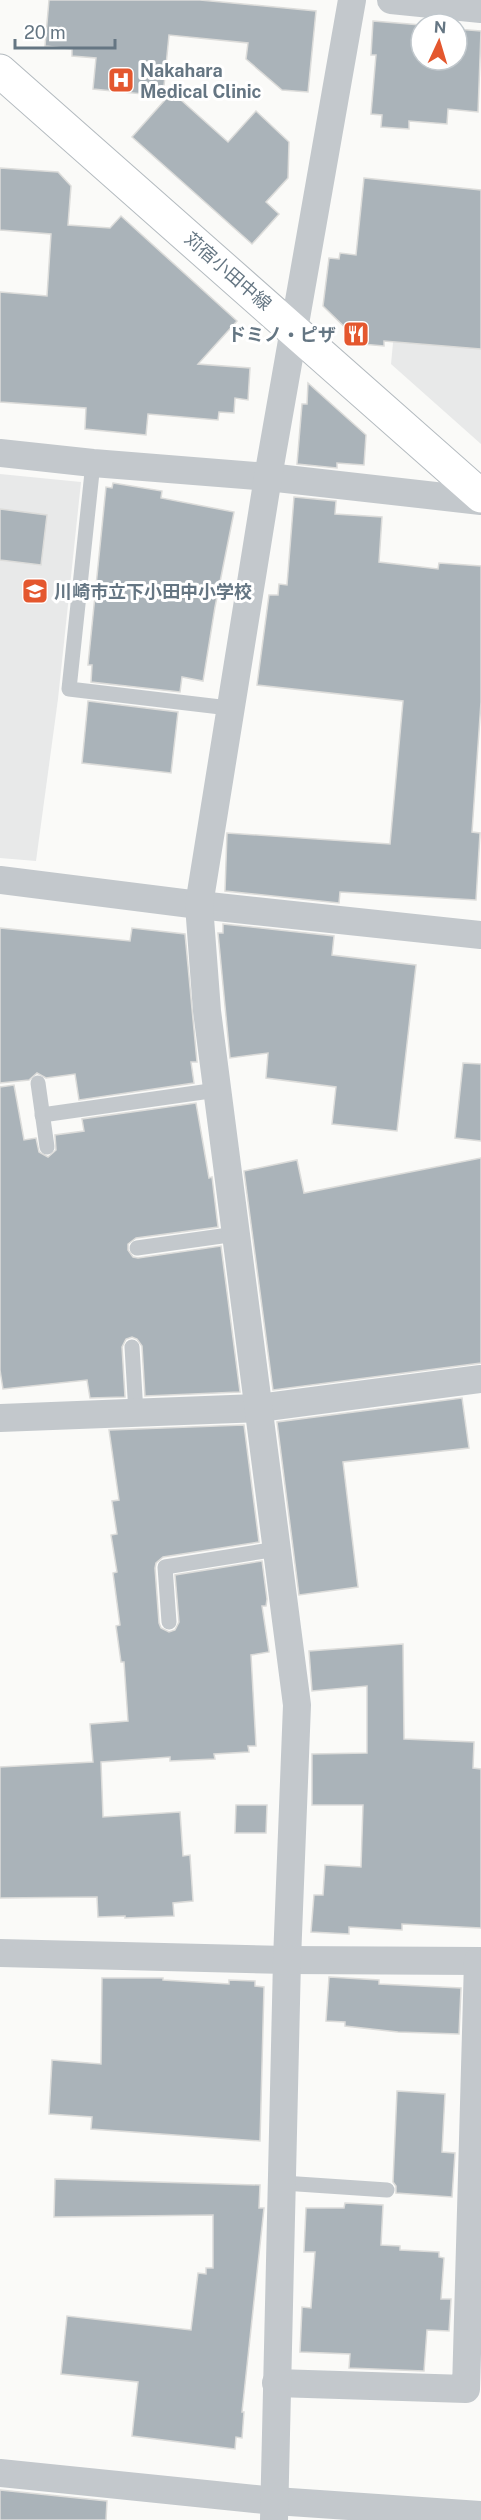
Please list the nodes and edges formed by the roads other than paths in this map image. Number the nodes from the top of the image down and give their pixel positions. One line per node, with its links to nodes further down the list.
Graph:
1 (352, 0): 5 (street)
2 (391, 0): 3 (street)
3 (481, 9)
4 (0, 71): 5 (street, 苅宿小田中線)
5 (294, 330): 8 (street); 9 (street, 苅宿小田中線)
6 (0, 453): 7 (street)
7 (93, 463): 8 (street); 11 (lane)
8 (268, 477): 10 (street); 11 (street)
9 (481, 496)
10 (481, 501)
11 (229, 708): 13 (street)
12 (0, 880): 13 (street)
13 (199, 905): 14 (street); 16 (street)
14 (481, 935)
15 (38, 1083): 17 (lane)
16 (217, 1090): 17 (lane); 19 (street)
17 (42, 1115): 18 (lane)
18 (47, 1147)
19 (236, 1234): 20 (lane); 23 (street)
20 (137, 1248)
21 (132, 1347): 24 (lane)
22 (481, 1379): 23 (street)
23 (259, 1408): 24 (street); 26 (street)
24 (136, 1413): 25 (street)
25 (0, 1418)
26 (277, 1550): 27 (lane); 29 (street)
27 (169, 1622)
28 (0, 1953): 29 (street)
29 (287, 1960): 30 (street); 31 (street)
30 (480, 1961): 33 (street)
31 (283, 2183): 32 (lane); 33 (street)
32 (387, 2190)
33 (276, 2383): 35 (street)
34 (0, 2473): 35 (street)
35 (274, 2511): 36 (street)
36 (481, 2515)

